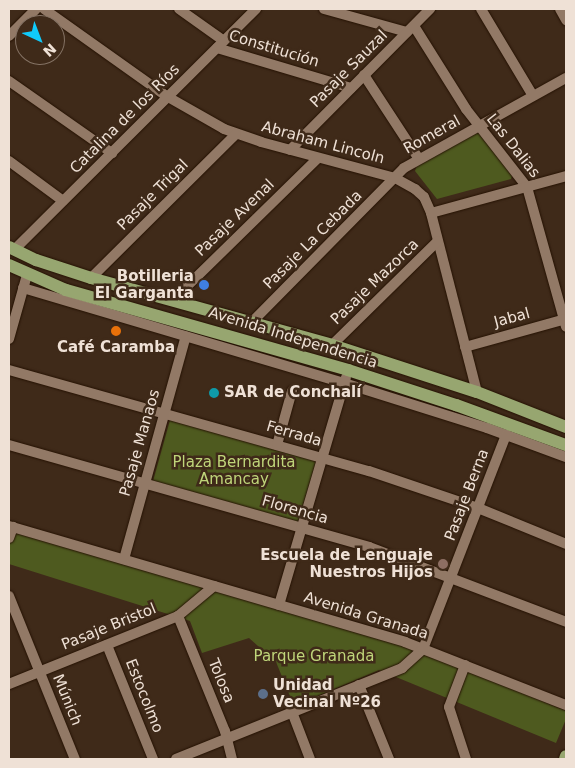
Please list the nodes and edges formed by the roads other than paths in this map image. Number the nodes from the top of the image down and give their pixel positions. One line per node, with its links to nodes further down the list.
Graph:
1 (36, 9): 11 (street)
2 (44, 9): 18 (street, Abraham Lincoln)
3 (179, 9): 12 (street, Constitución)
4 (256, 9): 12 (street, Catalina de los Ríos)
5 (324, 9): 10 (street)
6 (430, 9): 10 (street, Pasaje Sauzal)
7 (481, 9): 17 (street)
8 (560, 9): 9 (street)
9 (566, 20)
10 (410, 29): 13 (street, Pasaje Sauzal); 19 (street, Las Dalias)
11 (9, 36)
12 (221, 44): 16 (street, Constitución); 18 (street, Catalina de los Ríos)
13 (364, 75): 16 (street, Pasaje Sauzal); 24 (street)
14 (566, 78): 17 (street, Romeral)
15 (9, 81): 22 (street)
16 (351, 88): 21 (street, Pasaje Sauzal)
17 (533, 96): 19 (street, Romeral)
18 (168, 97): 20 (street, Abraham Lincoln); 22 (street, Catalina de los Ríos)
19 (478, 126): 24 (street, Romeral); 28 (street, Las Dalias)
20 (236, 134): 21 (street, Abraham Lincoln); 35 (street, Pasaje Trigal)
21 (290, 150): 23 (street, Abraham Lincoln)
22 (112, 153): 29 (street, Catalina de los Ríos)
23 (318, 158): 27 (street, Abraham Lincoln); 37 (street, Pasaje Avenal)
24 (419, 159): 27 (street, Romeral)
25 (9, 161): 29 (street)
26 (566, 176): 28 (street)
27 (395, 178): 30 (street, Abraham Lincoln); 38 (street, Pasaje La Cebada)
28 (527, 187): 30 (street); 39 (street, Las Dalias)
29 (63, 201): 32 (street, Catalina de los Ríos)
30 (432, 213): 31 (street, Abraham Lincoln)
31 (438, 241): 42 (street, Pasaje Mazorca); 43 (street, Abraham Lincoln)
32 (11, 248): 35 (main road, Avenida Independencia)
33 (9, 265): 34 (main road, Avenida Independencia)
34 (27, 274): 36 (street); 45 (main road, Avenida Independencia)
35 (91, 278): 37 (main road, Avenida Independencia)
36 (23, 288): 40 (street, Avenida Independencia); 41 (street)
37 (173, 300): 38 (main road, Avenida Independencia)
38 (252, 322): 42 (main road, Avenida Independencia)
39 (566, 322): 43 (street, Jabal)
40 (186, 336): 45 (street, Avenida Independencia); 48 (street, Pasaje Manaos)
41 (9, 339)
42 (332, 345): 47 (main road, Avenida Independencia)
43 (465, 347): 47 (street, Abraham Lincoln)
44 (9, 370): 48 (street, Ferrada)
45 (346, 377): 50 (street, Avenida Independencia); 53 (main road, Avenida Independencia); 55 (street)
46 (292, 391): 52 (street)
47 (477, 392): 49 (main road, Avenida Independencia)
48 (164, 414): 52 (street, Ferrada); 56 (street, Pasaje Manaos)
49 (566, 427)
50 (506, 434): 54 (street, Avenida Independencia); 57 (street, Pasaje Berna)
51 (9, 445): 56 (street, Florencia)
52 (277, 445): 55 (street, Ferrada)
53 (566, 446)
54 (566, 457)
55 (322, 458): 57 (street, Ferrada); 59 (street)
56 (145, 483): 59 (street, Florencia); 62 (street, Pasaje Manaos)
57 (478, 508): 61 (street, Ferrada); 63 (street, Pasaje Berna)
58 (11, 526): 60 (street); 62 (street, Avenida Granada)
59 (302, 528): 63 (street, Florencia); 66 (street)
60 (9, 538)
61 (566, 544)
62 (124, 558): 64 (street, Avenida Granada)
63 (451, 577): 68 (street, Florencia); 70 (street, Pasaje Berna)
64 (214, 586): 66 (street, Avenida Granada); 67 (street, Pasaje Bristol)
65 (9, 596): 72 (street, Múnich)
66 (279, 605): 70 (street, Avenida Granada)
67 (178, 616): 69 (street, Pasaje Bristol); 77 (street, Tolosa)
68 (566, 622)
69 (107, 644): 72 (street, Pasaje Bristol); 79 (street, Estocolmo)
70 (423, 649): 71 (street, Avenida Granada); 74 (street, Pasaje Berna)
71 (465, 665): 75 (street, Avenida Granada); 84 (street)
72 (40, 672): 73 (street, Pasaje Bristol); 78 (street, Múnich)
73 (9, 684)
74 (359, 686): 76 (street, Pasaje Berna); 83 (street)
75 (566, 705)
76 (292, 712): 77 (street, Pasaje Berna); 82 (street)
77 (226, 739): 80 (street, Pasaje Berna); 81 (street, Tolosa)
78 (75, 759)
79 (154, 759)
80 (176, 759)
81 (232, 759)
82 (310, 759)
83 (389, 759)
84 (466, 759)

